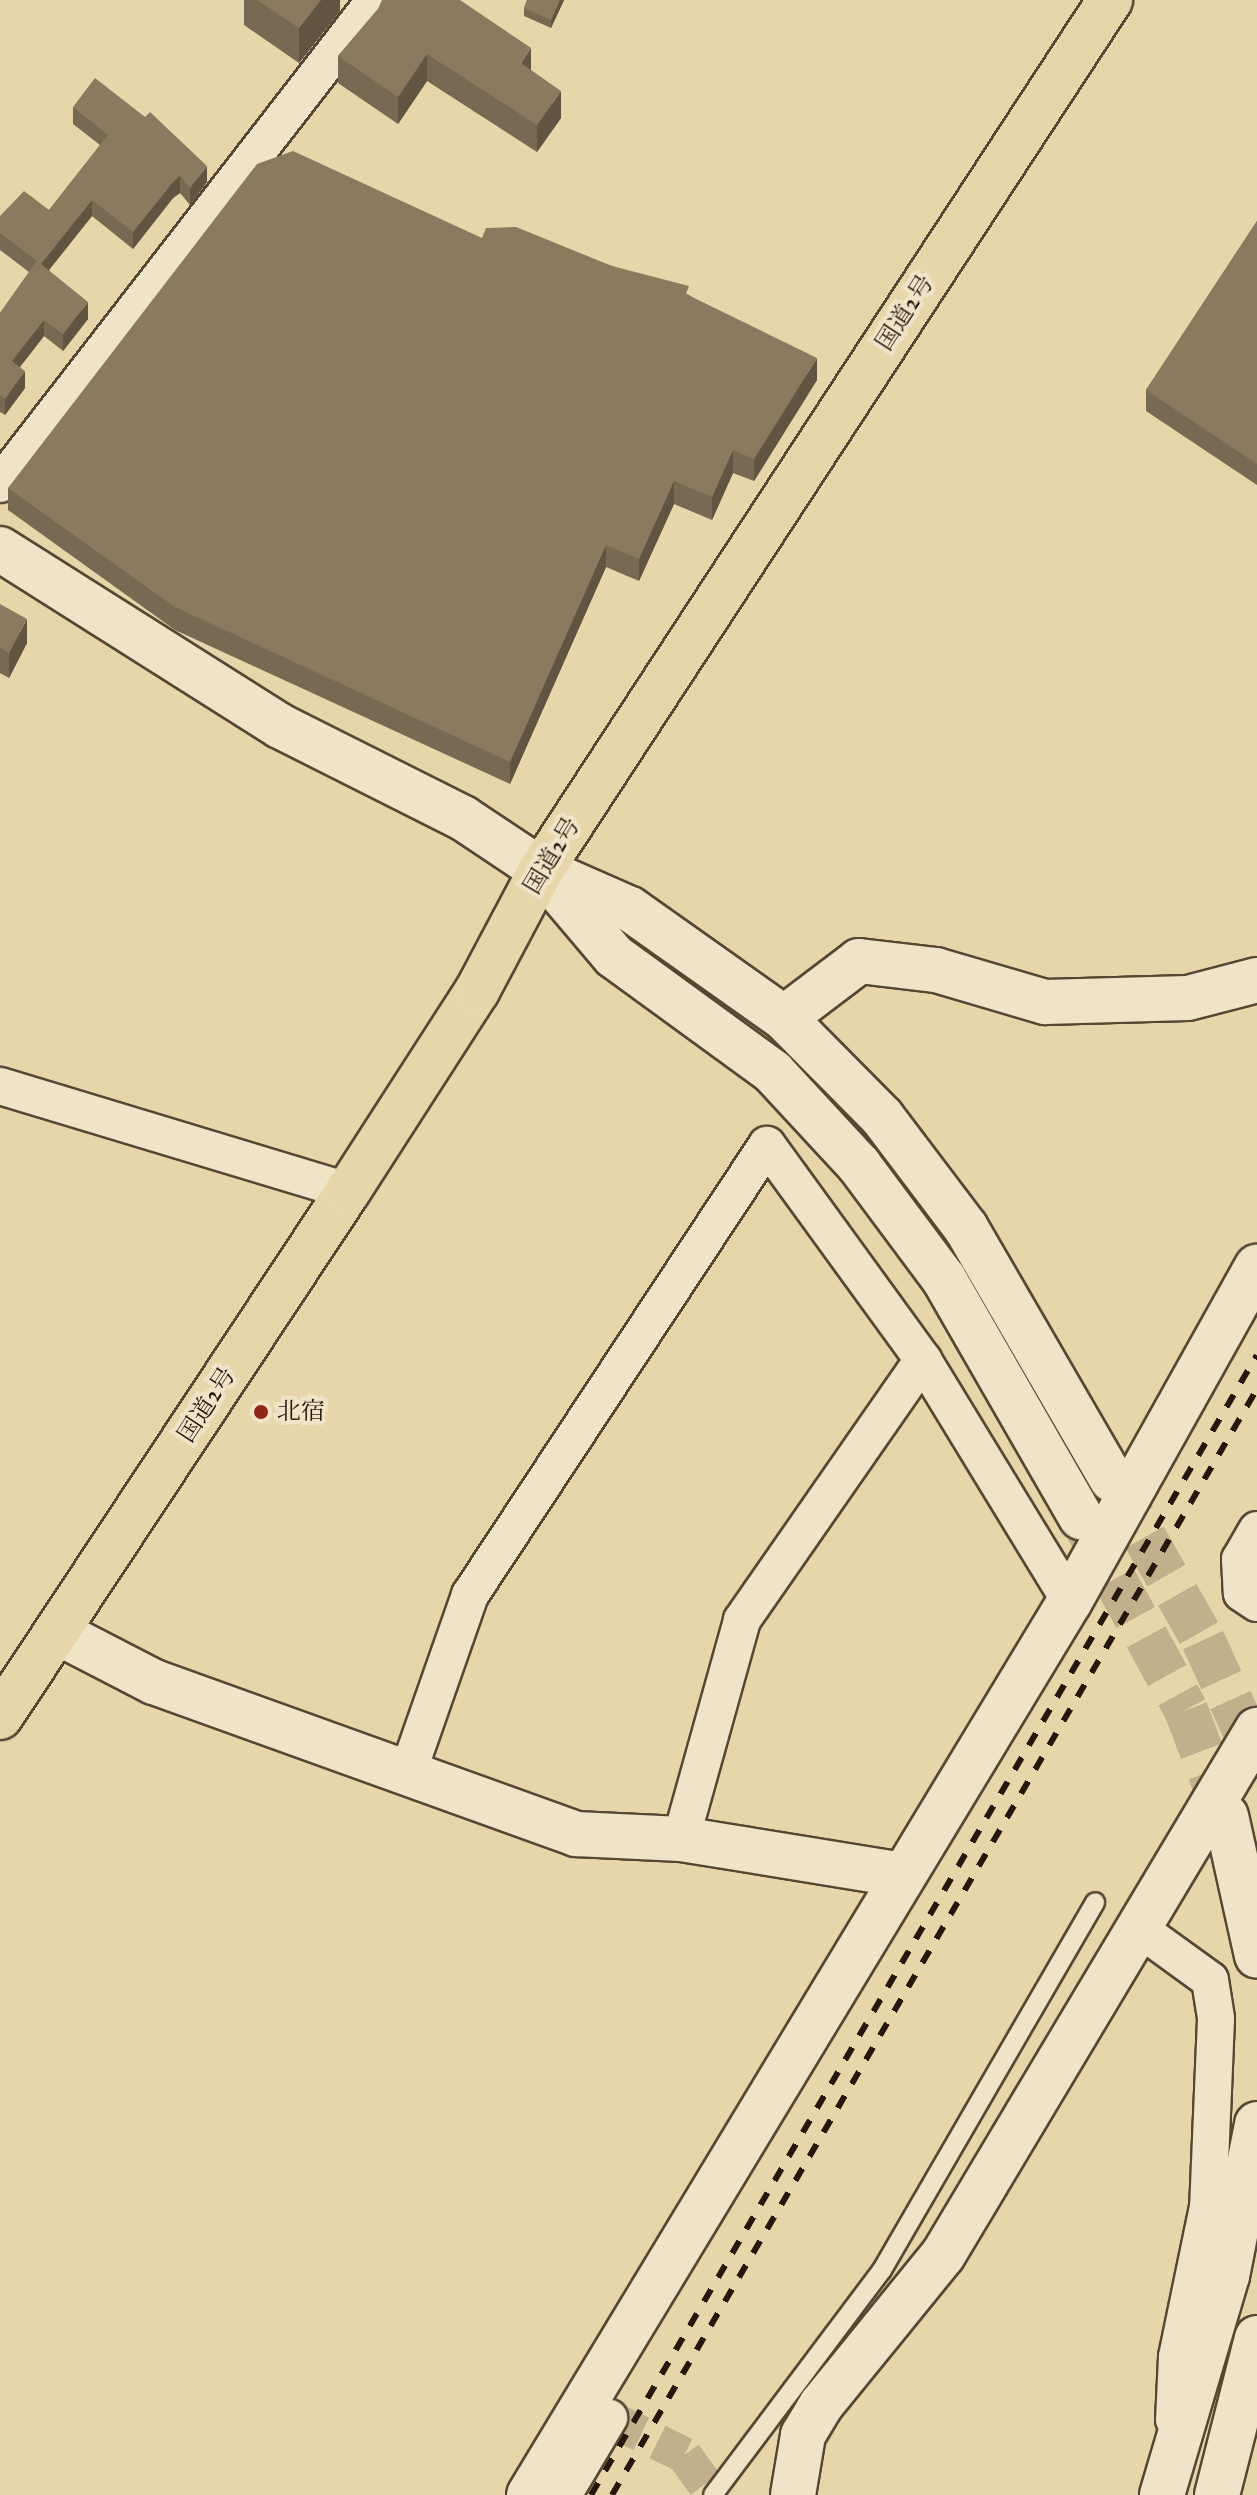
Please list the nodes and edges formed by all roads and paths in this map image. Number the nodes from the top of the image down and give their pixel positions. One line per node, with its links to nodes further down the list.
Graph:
1 (375, 0): 3 (street)
2 (1110, 0): 5 (highway, 国道2号)
3 (0, 484)
4 (0, 549): 5 (street)
5 (541, 870): 7 (street); 9 (highway, 国道2号); 13 (street)
6 (1257, 980): 7 (street)
7 (784, 1018): 12 (street)
8 (0, 1086): 9 (street)
9 (348, 1191): 17 (highway, 国道2号)
10 (1257, 1267): 15 (street)
11 (923, 1360): 15 (street); 20 (street); 22 (street)
12 (1112, 1480)
13 (1081, 1517)
14 (1257, 1530): 16 (street)
15 (1070, 1601): 23 (street)
16 (1257, 1603)
17 (57, 1632): 18 (highway, 国道2号); 20 (street)
18 (0, 1717)
19 (1257, 1730): 25 (street)
20 (408, 1772): 22 (street)
21 (1226, 1816): 26 (street)
22 (681, 1839): 23 (street)
23 (898, 1874): 32 (street)
24 (1095, 1902): 34 (lane)
25 (1141, 1930): 31 (street); 35 (street)
26 (1257, 1956)
27 (1257, 2124): 31 (street)
28 (1257, 2338): 36 (street)
29 (609, 2418): 33 (street)
30 (1257, 2422): 36 (street)
31 (1167, 2474)
32 (529, 2495)
33 (563, 2495)
34 (713, 2495)
35 (793, 2495)
36 (1219, 2495)

